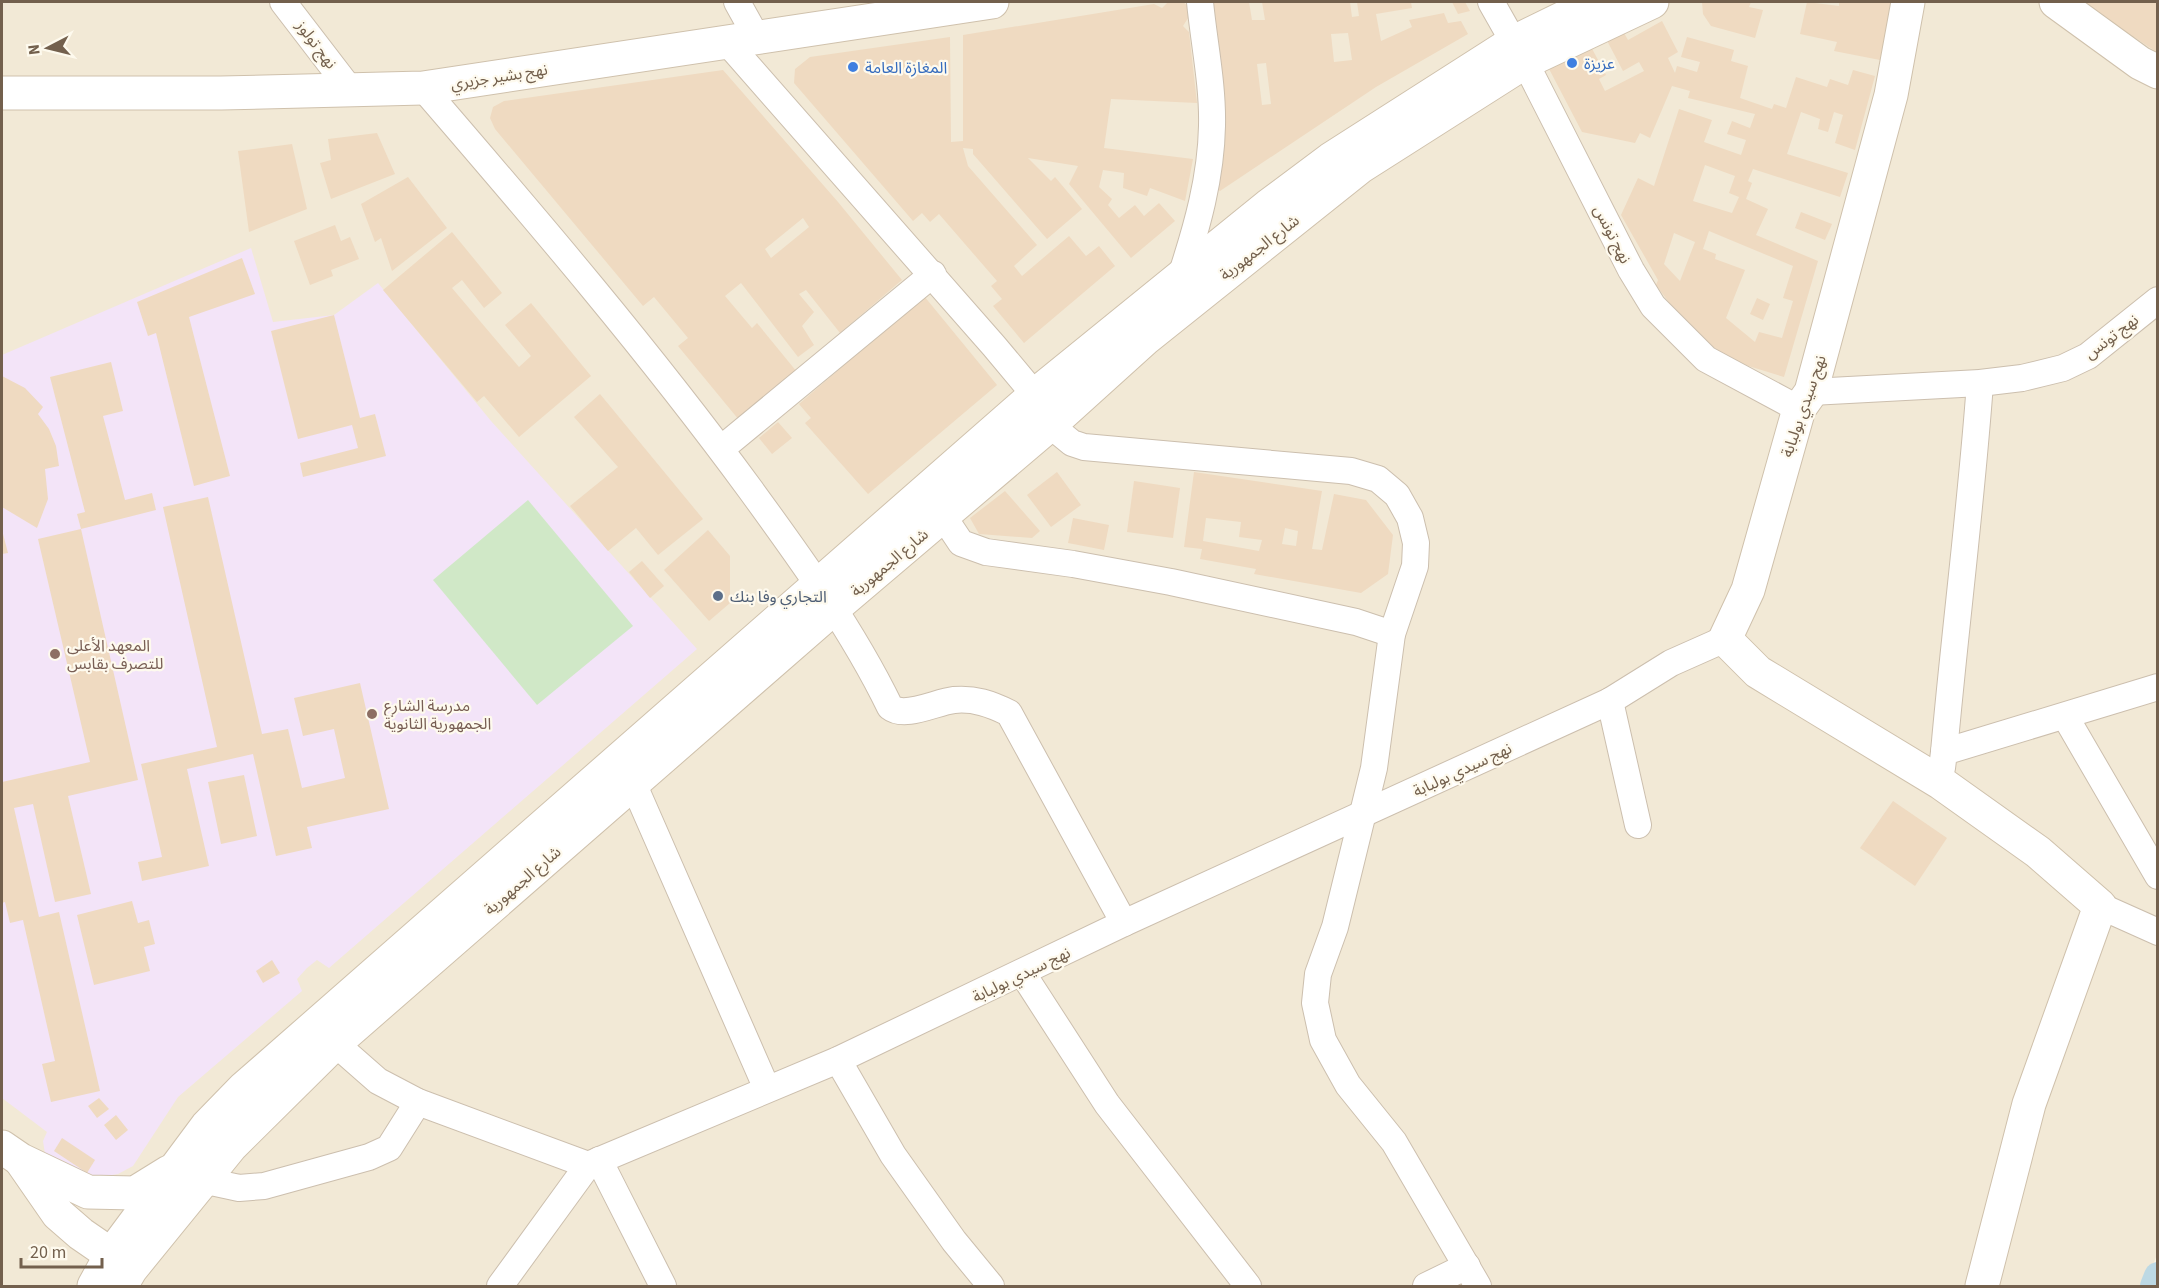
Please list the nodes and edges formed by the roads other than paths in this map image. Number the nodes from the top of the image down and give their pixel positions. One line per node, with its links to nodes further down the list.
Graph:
1 (283, 2): 13 (street, نهج تولوز)
2 (737, 2): 10 (street)
3 (993, 2): 10 (main road, نهج بشير جزيري)
4 (1200, 2): 17 (street)
5 (1491, 2): 11 (street, نهج تونس)
6 (1596, 2): 11 (main road, شارع الجمهورية)
7 (1652, 2): 11 (main road, شارع الجمهورية)
8 (1908, 2): 21 (main road, نهج سيدي بولبابة)
9 (2056, 2): 12 (main road)
10 (742, 40): 14 (main road, نهج بشير جزيري); 16 (street)
11 (1520, 52): 17 (main road, شارع الجمهورية); 21 (street, نهج تونس); 22 (main road, شارع الجمهورية)
12 (2157, 72)
13 (349, 88): 14 (main road, نهج بشير جزيري); 15 (main road, نهج بشير جزيري)
14 (423, 88): 23 (street)
15 (2, 93)
16 (933, 274): 20 (street); 23 (street)
17 (1181, 276): 20 (main road, شارع الجمهورية)
18 (2157, 300): 19 (street, نهج تونس)
19 (1980, 383): 21 (street, نهج تونس); 31 (street)
20 (1035, 395): 22 (street); 25 (main road, شارع الجمهورية)
21 (1805, 400): 27 (main road, نهج سيدي بولبابة)
22 (1053, 422): 24 (main road, شارع الجمهورية); 26 (street)
23 (721, 449): 25 (street)
24 (944, 516): 25 (main road, شارع الجمهورية); 26 (street)
25 (827, 595): 32 (main road, شارع الجمهورية); 37 (street); 40 (main road, شارع الجمهورية)
26 (1392, 634): 33 (street)
27 (1725, 639): 29 (street, نهج سيدي بولبابة); 31 (main road)
28 (2157, 687): 30 (street)
29 (1610, 701): 33 (street, نهج سيدي بولبابة); 34 (street)
30 (2066, 716): 31 (street); 35 (street)
31 (1942, 768): 36 (main road)
32 (633, 783): 40 (main road, شارع الجمهورية); 42 (street)
33 (1363, 814): 37 (street, نهج سيدي بولبابة); 48 (street)
34 (1638, 825)
35 (2157, 876)
36 (2100, 906): 38 (street); 55 (main road)
37 (1124, 923): 39 (street, نهج سيدي بولبابة)
38 (2157, 932)
39 (1023, 974): 41 (street, نهج سيدي بولبابة); 53 (street)
40 (324, 1034): 43 (street); 46 (main road, شارع الجمهورية)
41 (838, 1060): 42 (street, نهج سيدي بولبابة); 52 (street)
42 (767, 1089): 45 (street, نهج سيدي بولبابة)
43 (418, 1102): 45 (street); 46 (street)
44 (11, 1154): 46 (main road); 47 (main road)
45 (594, 1163): 50 (street); 51 (street)
46 (191, 1172): 47 (main road, شارع الجمهورية)
47 (121, 1270): 49 (main road, شارع الجمهورية)
48 (1473, 1276): 54 (street)
49 (94, 1287)
50 (500, 1287)
51 (663, 1287)
52 (991, 1287)
53 (1248, 1287)
54 (1426, 1287)
55 (1982, 1287)

